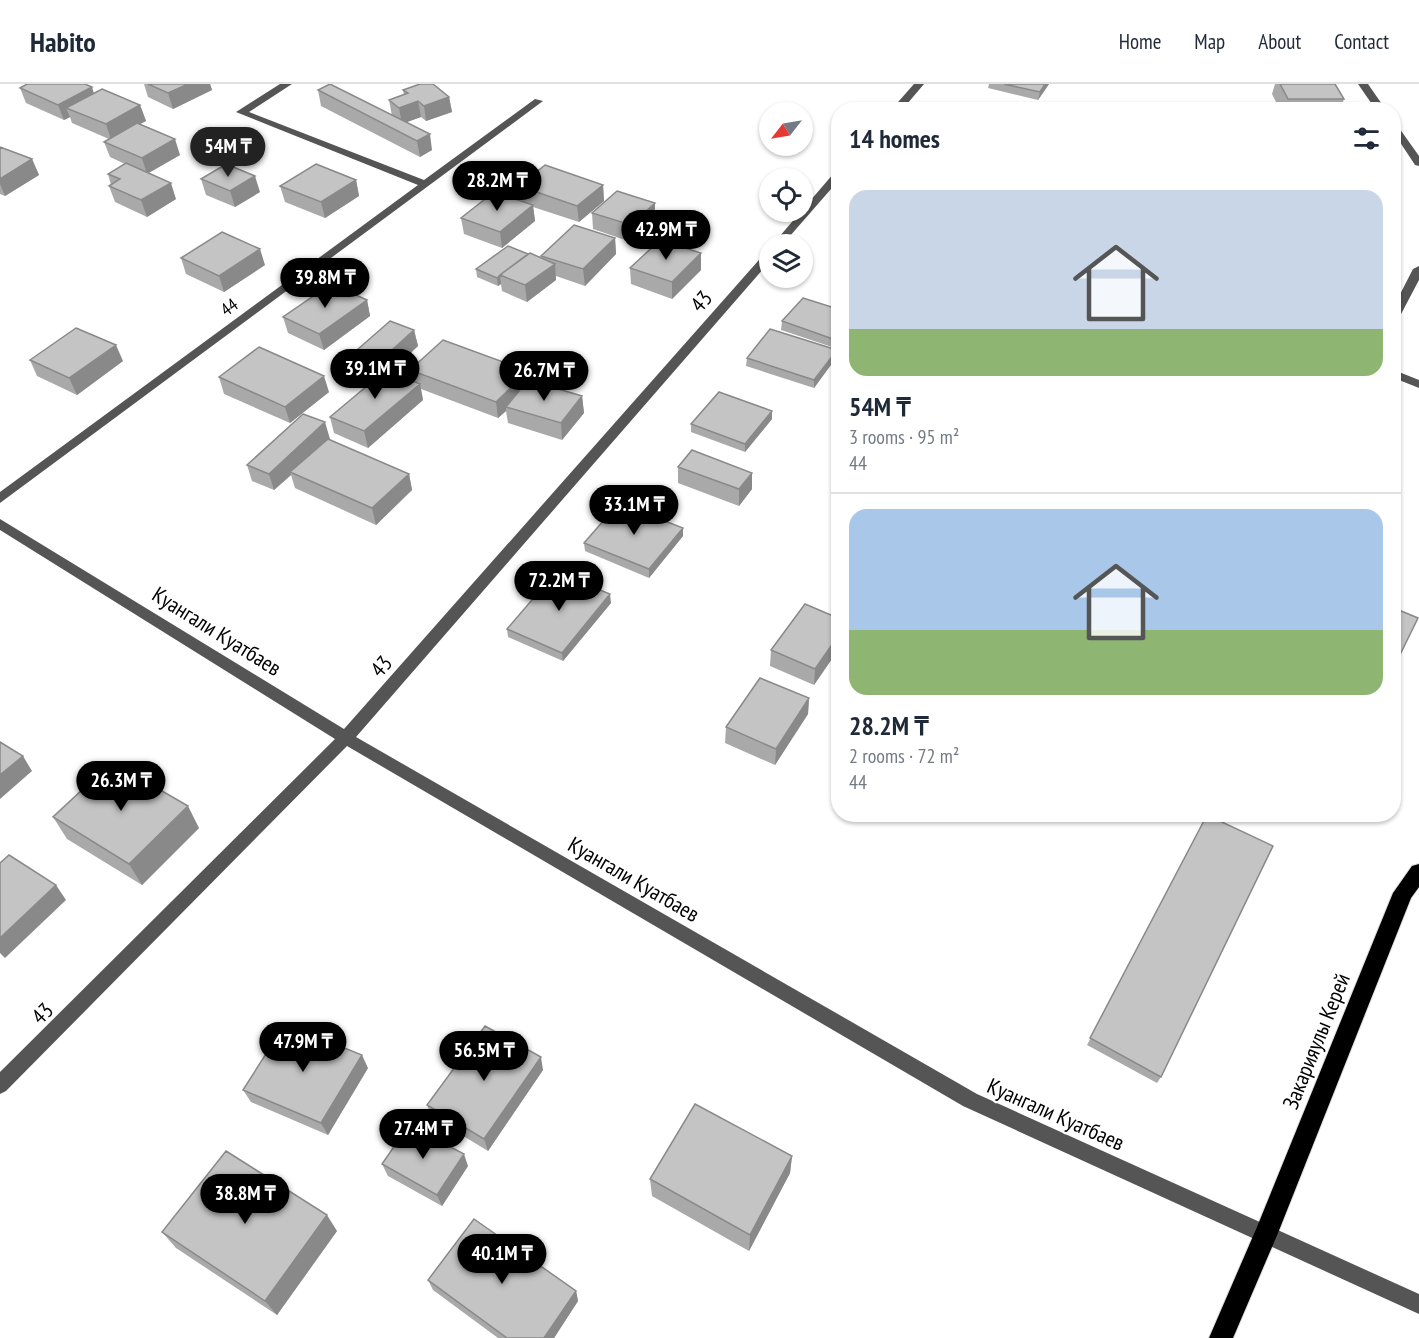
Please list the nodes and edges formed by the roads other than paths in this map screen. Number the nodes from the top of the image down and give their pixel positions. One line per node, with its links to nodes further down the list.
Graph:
1 (287, 84): 10 (street)
2 (919, 84): 5 (street)
3 (1363, 84): 6 (street)
4 (538, 101): 10 (street, 44)
5 (903, 102)
6 (1375, 102)
7 (1401, 138): 8 (street)
8 (1419, 164)
9 (831, 183): 11 (street)
10 (424, 184): 17 (street, 44)
11 (787, 234)
12 (759, 267): 19 (street, 43)
13 (1419, 269): 14 (street)
14 (1401, 303)
15 (1401, 377): 16 (street)
16 (1419, 384)
17 (0, 499)
18 (0, 524): 19 (street, Куангали Куатбаев)
19 (346, 738): 21 (street, 43); 22 (street, Куангали Куатбаев)
20 (1419, 872): 22 (highway, Закарияулы Керей)
21 (0, 1085)
22 (1266, 1233): 23 (street, Куангали Куатбаев); 24 (highway, Закарияулы Керей)
23 (1419, 1304)
24 (1221, 1338)

